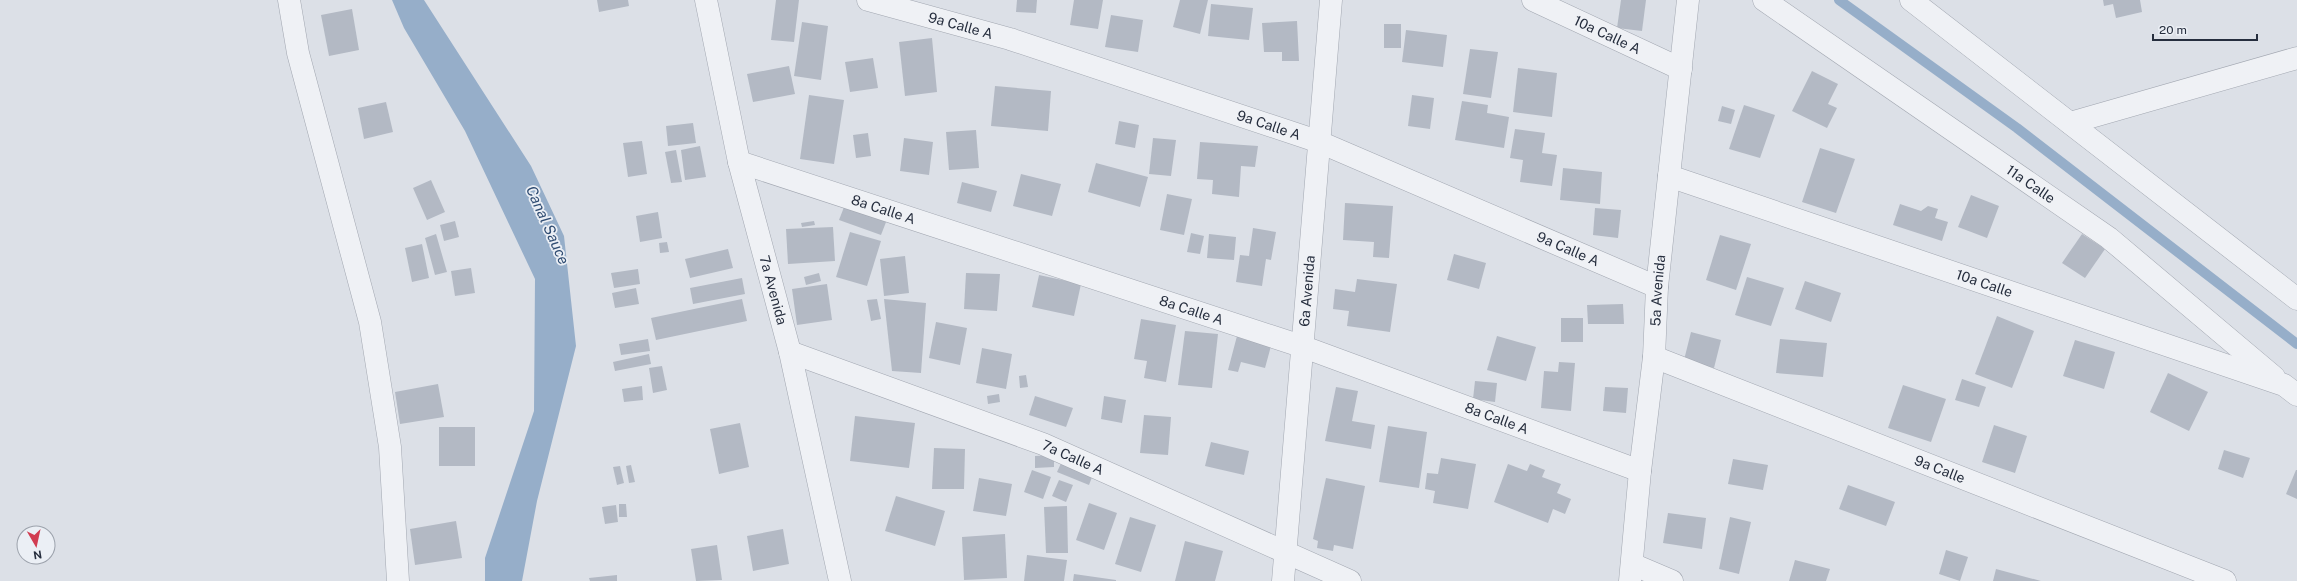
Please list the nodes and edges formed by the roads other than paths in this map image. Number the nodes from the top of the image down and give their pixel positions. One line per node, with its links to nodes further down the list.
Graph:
1 (289, 0): 25 (street)
2 (706, 0): 13 (street, 7a Avenida)
3 (868, 0): 12 (street, 9a Calle A)
4 (1330, 0): 12 (street, 6a Avenida)
5 (1533, 0): 10 (street, 10a Calle A)
6 (1688, 0): 10 (street, 5a Avenida)
7 (1764, 0): 20 (street, 11a Calle)
8 (1911, 0): 11 (street)
9 (2297, 58): 11 (street)
10 (1681, 69): 14 (street, 5a Avenida)
11 (2070, 123): 16 (street)
12 (1318, 141): 15 (street, 9a Calle A); 17 (street, 6a Avenida)
13 (739, 162): 17 (street, 8a Calle A); 18 (street, 7a Avenida)
14 (1669, 176): 15 (street, 5a Avenida); 20 (street, 10a Calle)
15 (1657, 287): 19 (street, 5a Avenida)
16 (2297, 299)
17 (1301, 346): 21 (street, 8a Calle A); 22 (street, 6a Avenida)
18 (790, 352): 22 (street, 7a Calle A); 24 (street, 7a Avenida)
19 (1654, 357): 21 (street, 5a Avenida); 29 (street, 9a Calle)
20 (2291, 390)
21 (1640, 471): 23 (street, 5a Avenida)
22 (1285, 553): 26 (street, 6a Avenida); 27 (street, 7a Calle A)
23 (1631, 573): 28 (street)
24 (843, 579)
25 (398, 581)
26 (1282, 581)
27 (1350, 581)
28 (1672, 581)
29 (2225, 581)

